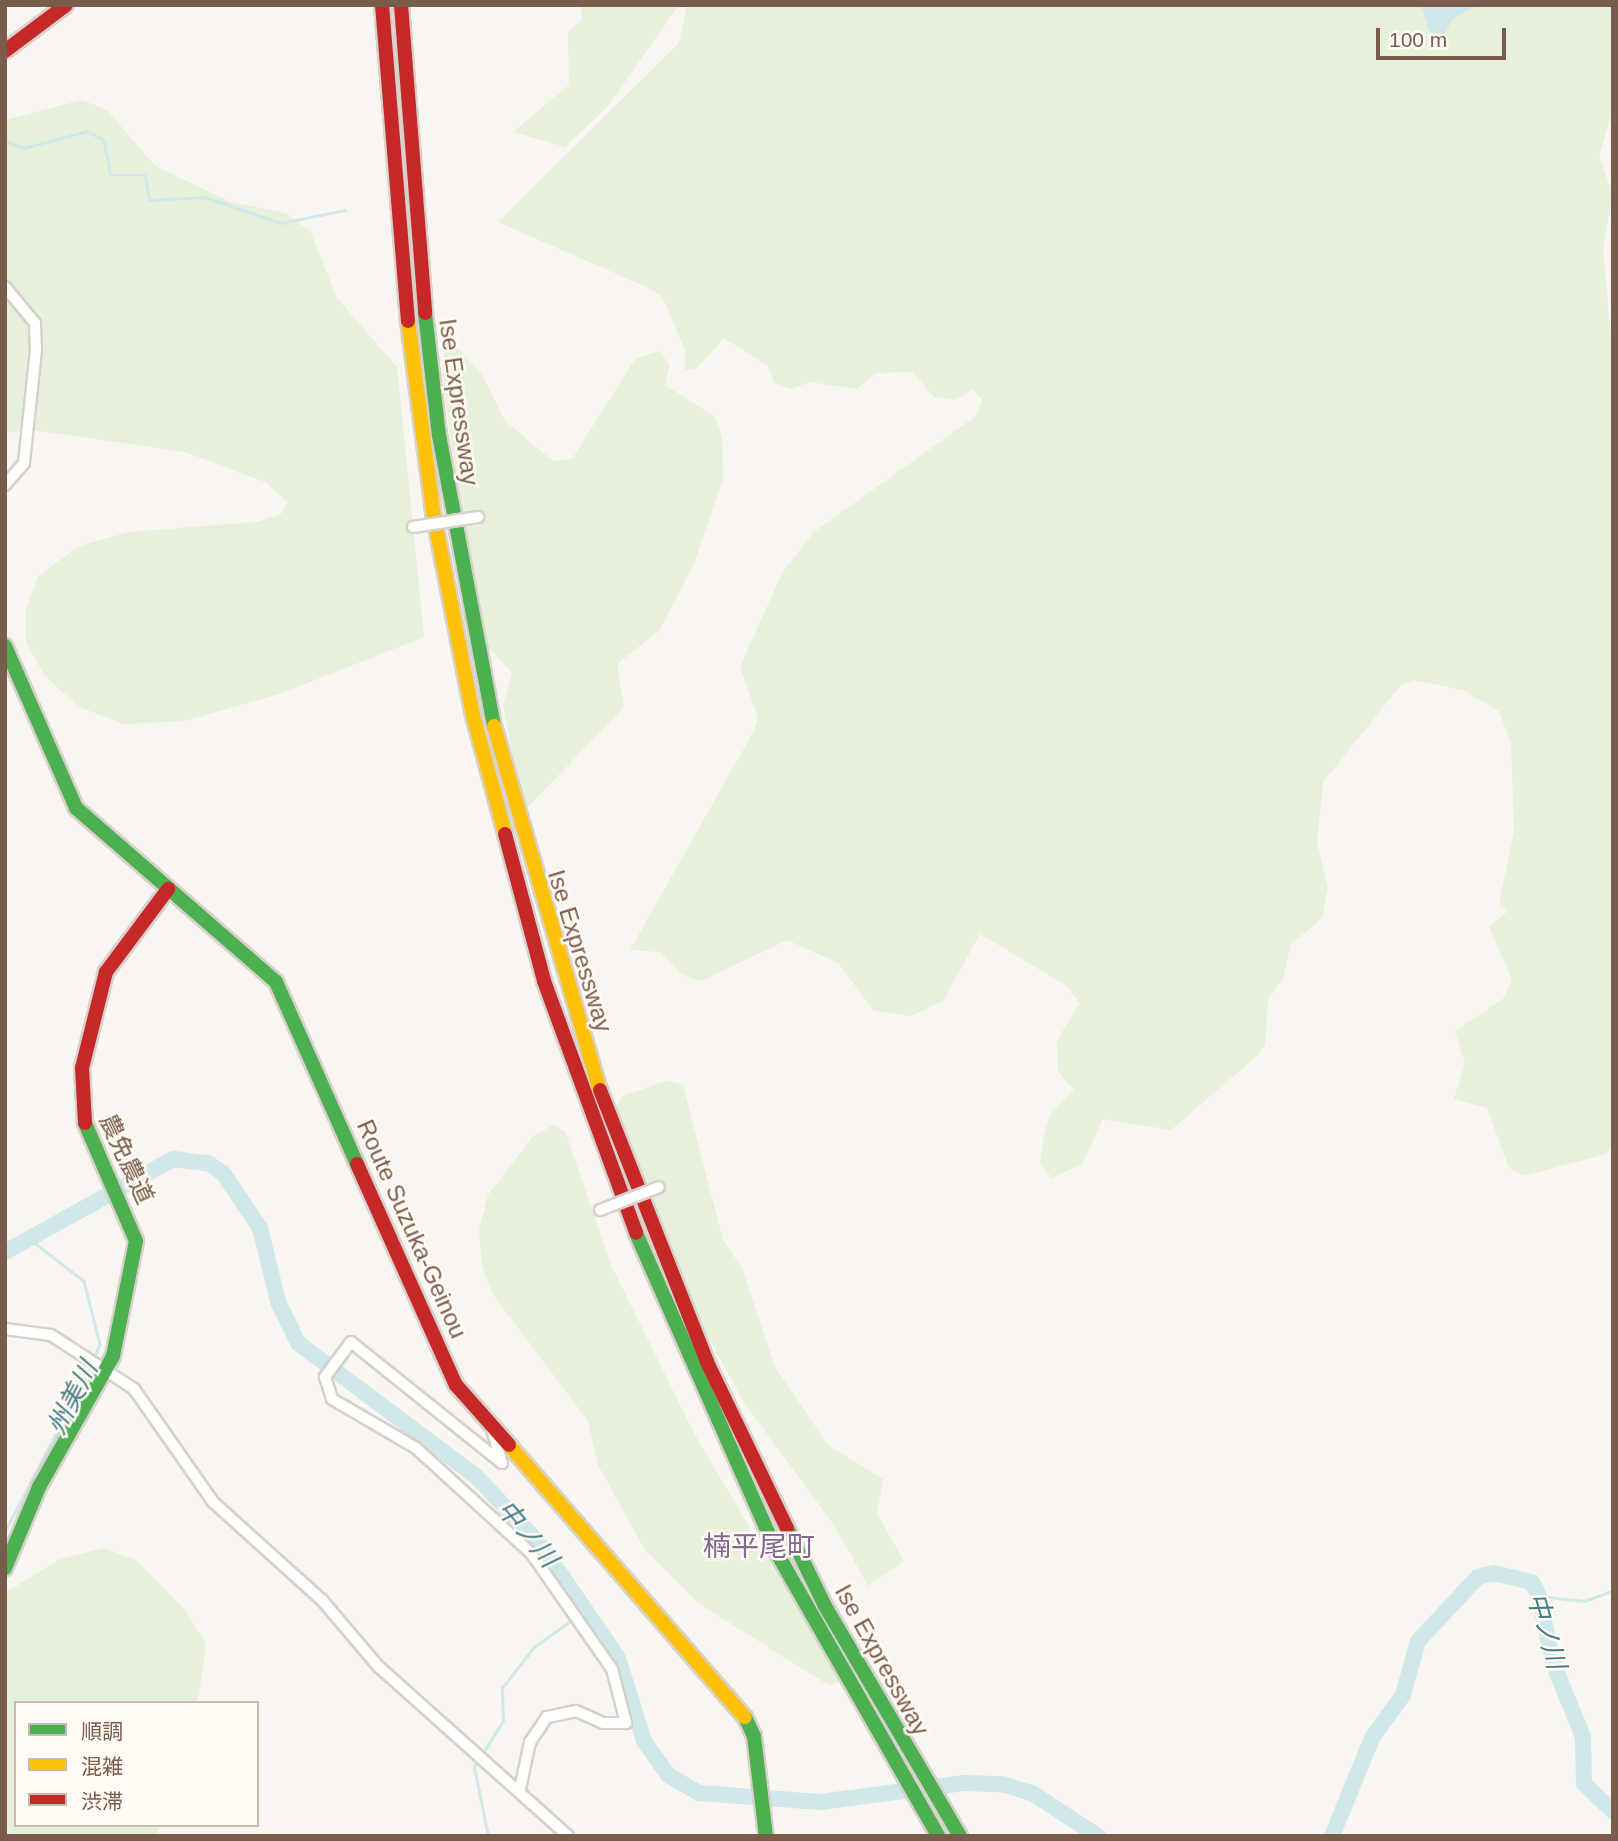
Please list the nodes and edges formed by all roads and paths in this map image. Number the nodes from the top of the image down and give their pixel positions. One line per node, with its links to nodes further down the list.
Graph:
1 (66, 5): 4 (main road)
2 (382, 5): 21 (main road, Ise Expressway)
3 (401, 5): 19 (main road, Ise Expressway)
4 (5, 51)
5 (5, 287): 6 (street)
6 (5, 485)
7 (478, 517): 8 (street, bridge)
8 (413, 527)
9 (5, 646): 10 (main road, Route Suzuka-Geinou)
10 (168, 889): 14 (main road, 農免農道); 15 (main road, Route Suzuka-Geinou)
11 (659, 1187): 12 (street, bridge)
12 (600, 1210)
13 (5, 1329): 14 (street)
14 (104, 1365): 16 (main road, 農免農道); 17 (street)
15 (492, 1429): 17 (street); 18 (main road, Route Suzuka-Geinou)
16 (5, 1568)
17 (520, 1789): 20 (street)
18 (766, 1830)
19 (959, 1834)
20 (568, 1836)
21 (938, 1836)

